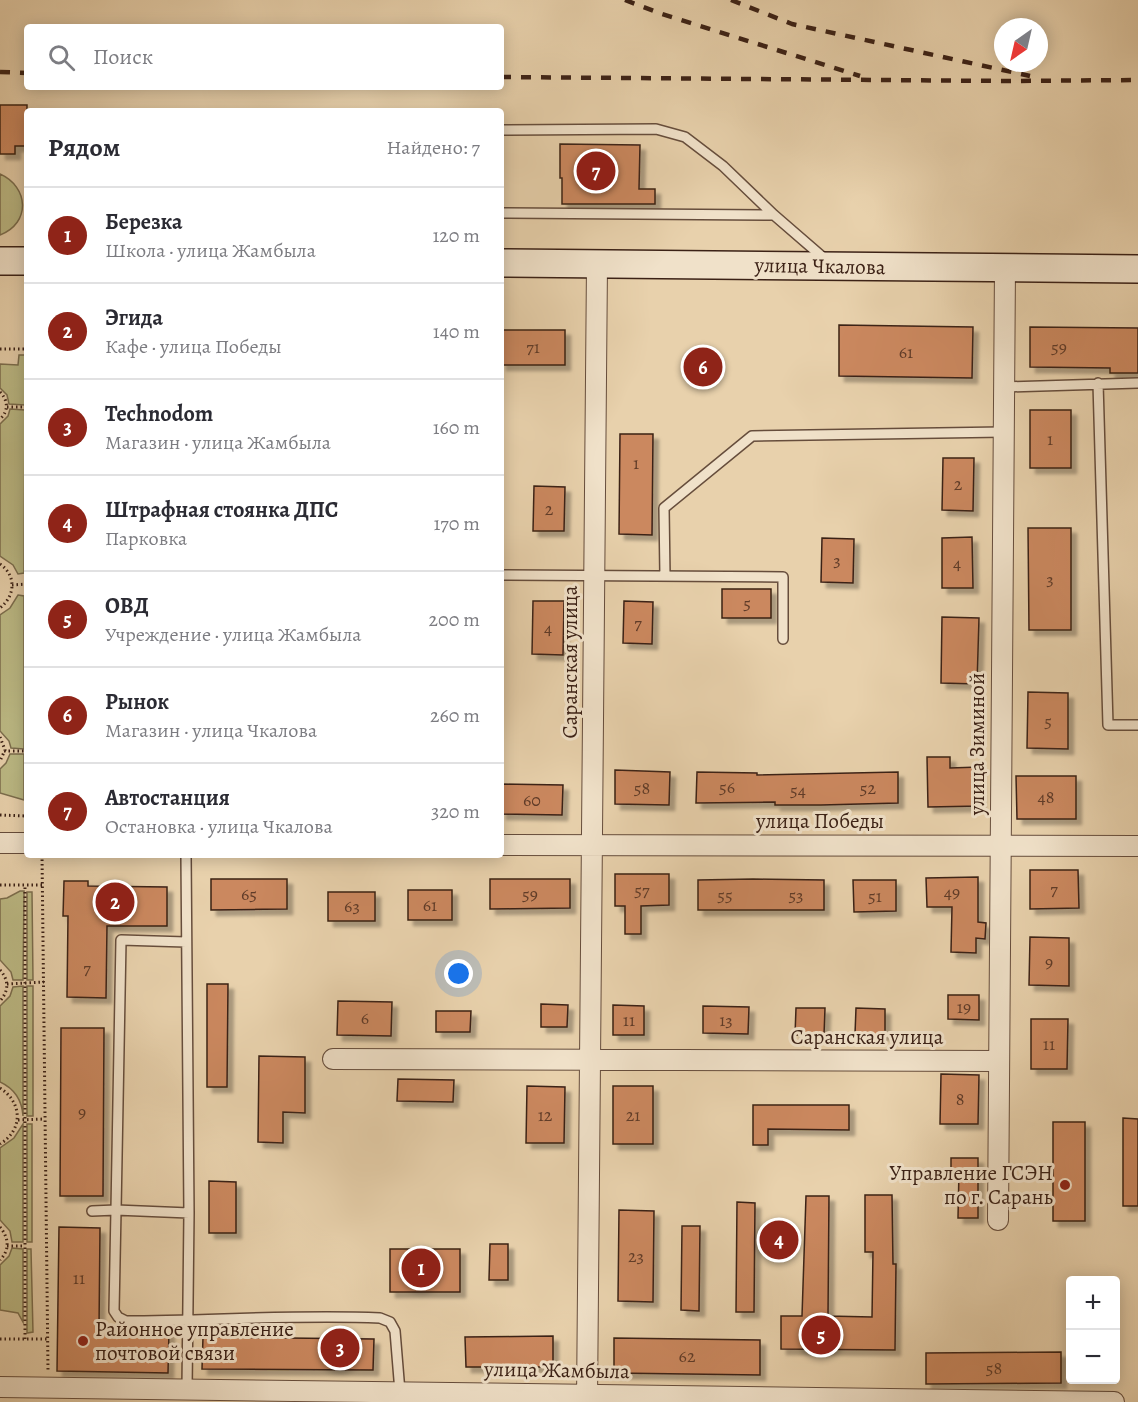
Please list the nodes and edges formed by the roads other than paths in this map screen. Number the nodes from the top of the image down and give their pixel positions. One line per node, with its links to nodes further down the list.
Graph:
1 (504, 130): 3 (lane)
2 (504, 213): 3 (lane)
3 (774, 215): 8 (lane)
4 (0, 261): 5 (main road)
5 (24, 261)
6 (504, 263): 7 (main road, улица Чкалова)
7 (597, 264): 8 (main road, улица Чкалова); 16 (street, Саранская улица)
8 (833, 266): 9 (main road, улица Чкалова)
9 (1005, 267): 10 (main road, улица Чкалова); 13 (street, улица Зиминой)
10 (1138, 270)
11 (1098, 383): 12 (lane); 13 (lane); 19 (lane)
12 (1138, 383)
13 (1004, 387): 14 (street, улица Зиминой)
14 (1003, 432): 17 (lane); 24 (street, улица Зиминой)
15 (504, 575): 16 (lane)
16 (595, 576): 17 (lane); 23 (street, Саранская улица)
17 (665, 576): 18 (lane)
18 (783, 639)
19 (1138, 724)
20 (0, 843): 21 (street)
21 (24, 843)
22 (504, 845): 23 (street, улица Победы)
23 (593, 845): 24 (street, улица Победы); 29 (street, Саранская улица)
24 (1000, 846): 25 (street, улица Победы); 30 (street, улица Зиминой)
25 (1138, 846)
26 (186, 858): 27 (lane)
27 (186, 942): 31 (lane); 33 (lane)
28 (333, 1059): 29 (street, Саранская улица)
29 (591, 1061): 30 (street, Саранская улица); 40 (street, Саранская улица)
30 (999, 1061): 34 (street, улица Зиминой)
31 (116, 1210): 32 (lane); 33 (lane); 35 (lane)
32 (92, 1211)
33 (189, 1213): 35 (lane)
34 (998, 1220)
35 (187, 1321): 37 (lane); 38 (lane)
36 (0, 1387): 39 (street, улица Жамбыла)
37 (187, 1389): 38 (street, улица Жамбыла); 39 (street, улица Жамбыла)
38 (400, 1392): 40 (street, улица Жамбыла)
39 (110, 1395)
40 (588, 1398): 41 (street, улица Жамбыла)
41 (1114, 1402)

